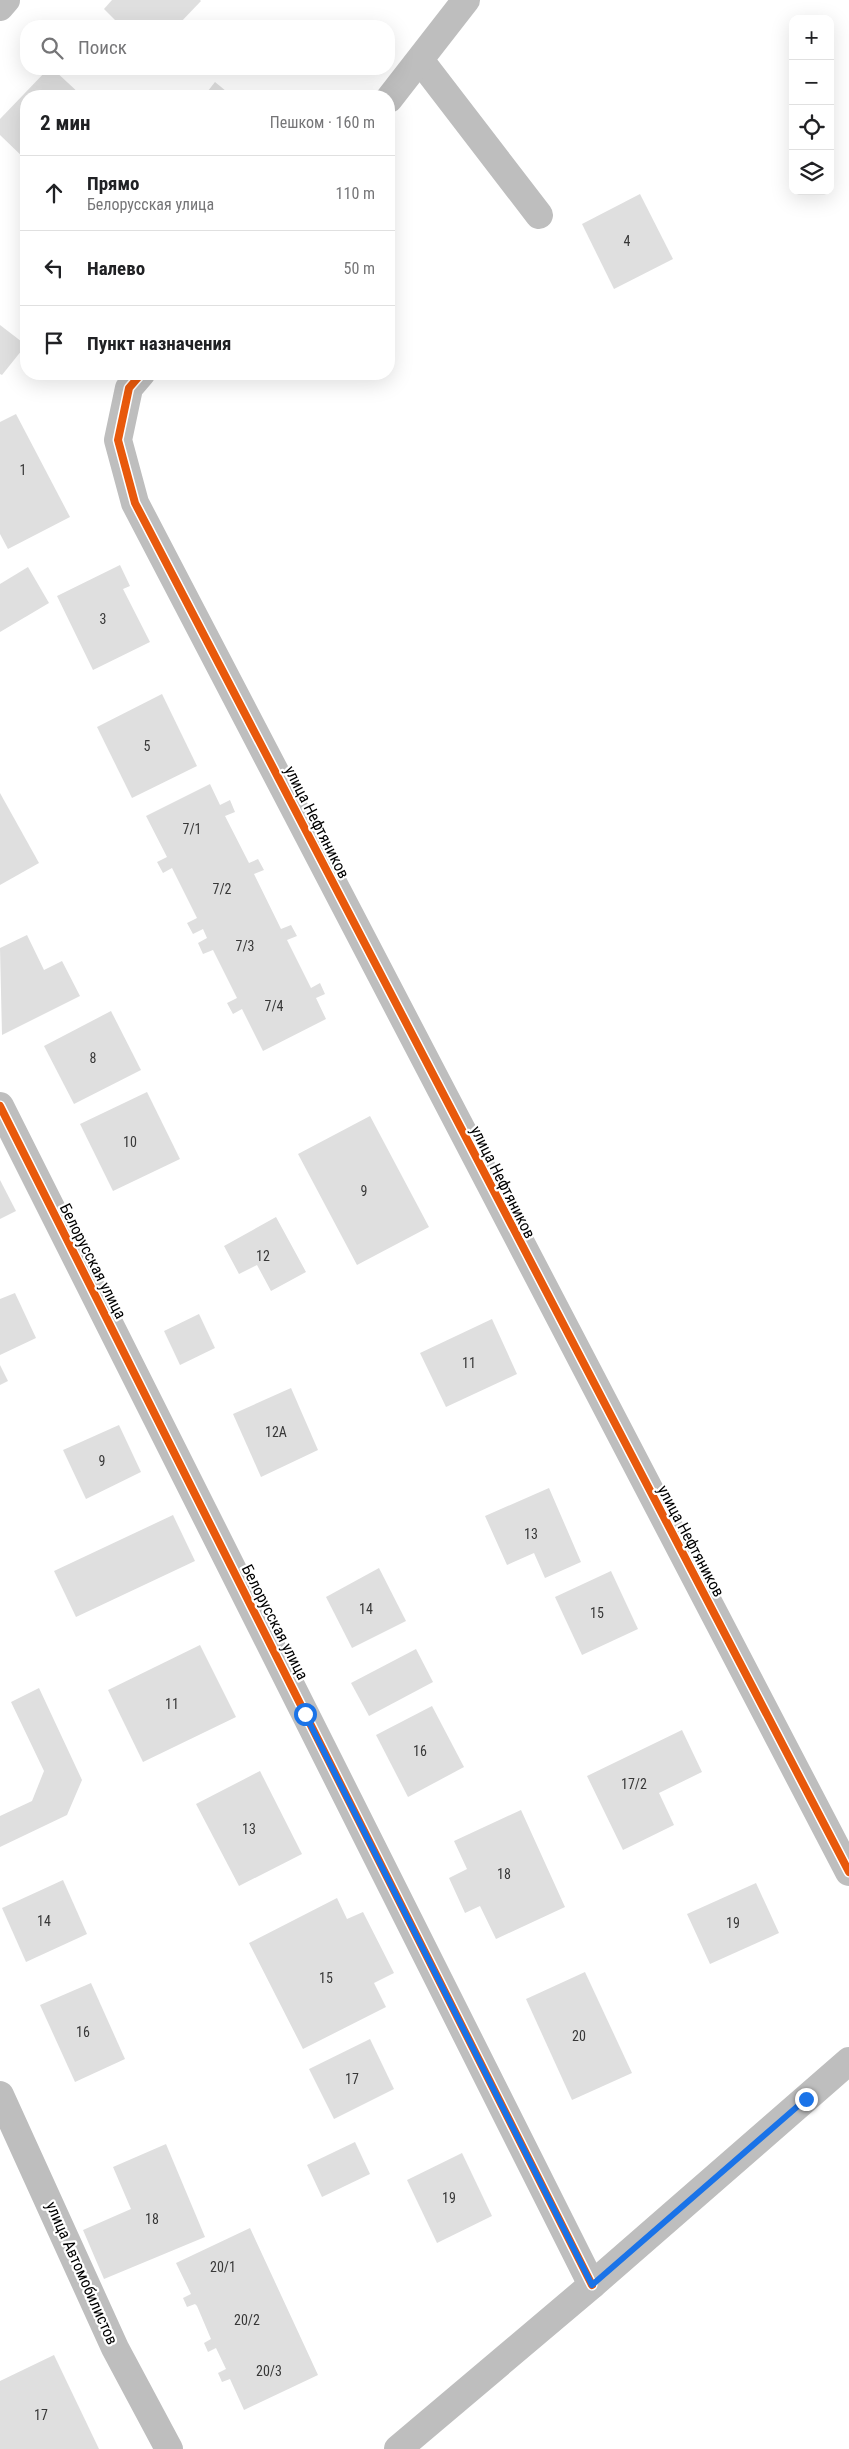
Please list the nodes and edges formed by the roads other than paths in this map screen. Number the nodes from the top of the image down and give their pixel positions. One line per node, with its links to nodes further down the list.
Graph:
1 (6, 0): 3 (street)
2 (466, 0): 4 (street)
3 (0, 7)
4 (420, 60): 5 (street); 6 (street)
5 (395, 91)
6 (539, 215)
7 (135, 380): 9 (street, улица Нефтяников)
8 (0, 1106): 12 (street, Белорусская улица)
9 (849, 1872)
10 (849, 2061): 12 (street)
11 (0, 2095): 13 (street, улица Автомобилистов)
12 (592, 2285): 14 (street)
13 (169, 2449)
14 (398, 2449)

